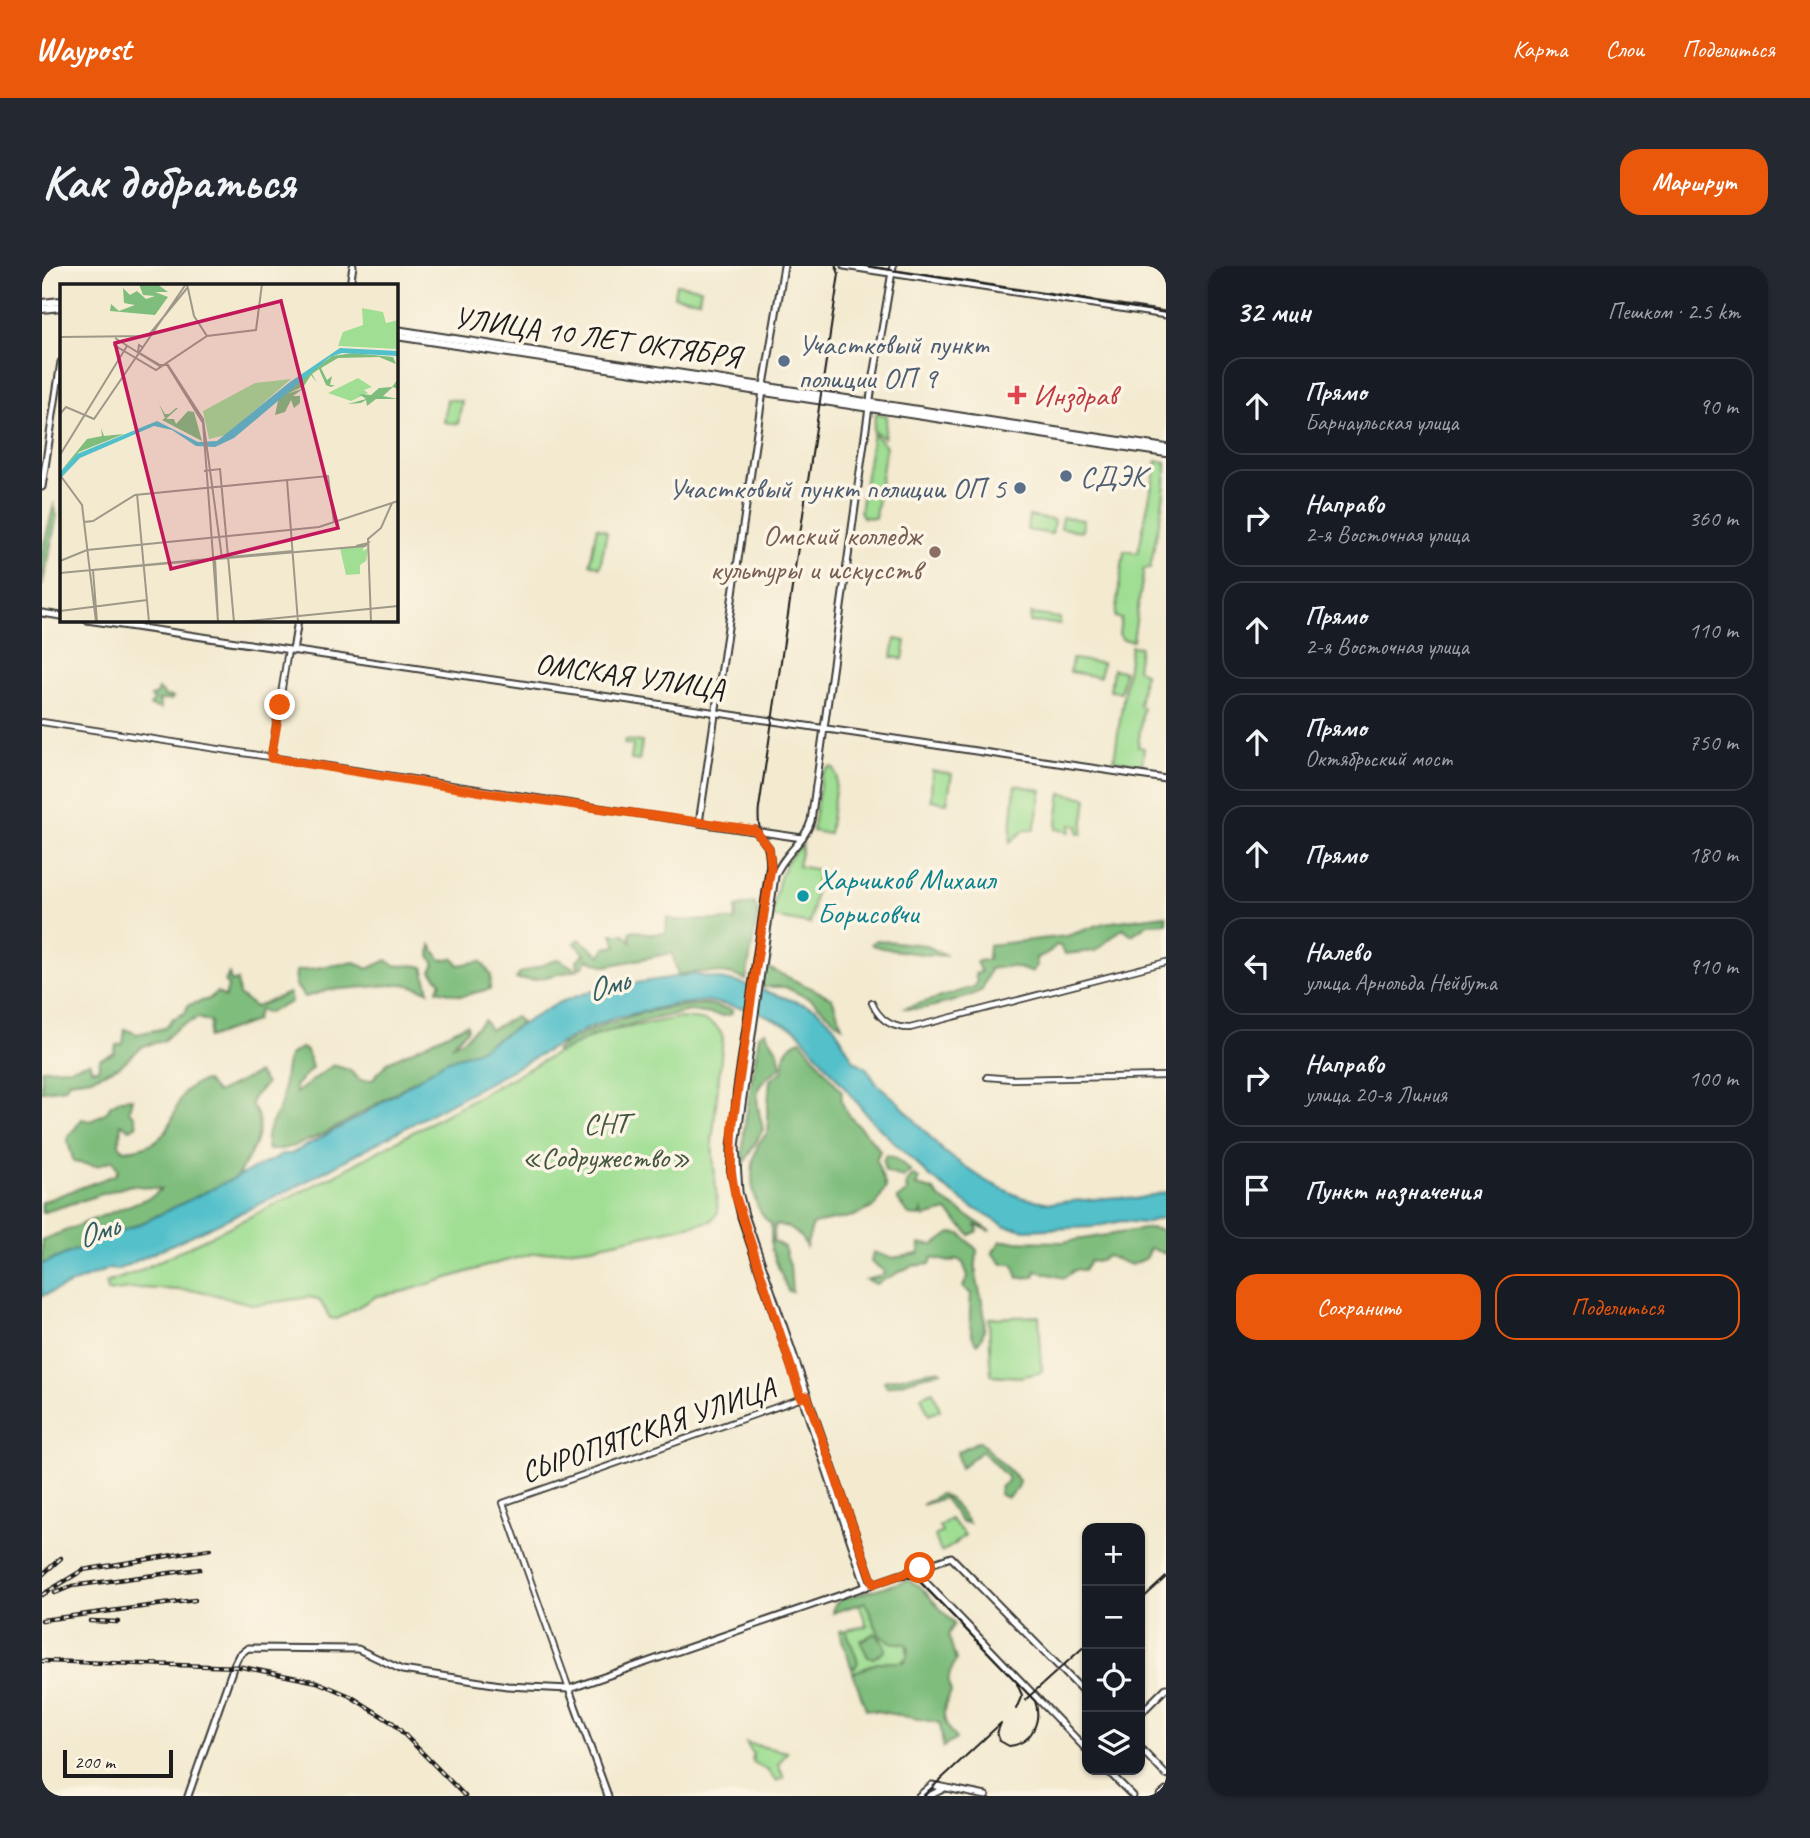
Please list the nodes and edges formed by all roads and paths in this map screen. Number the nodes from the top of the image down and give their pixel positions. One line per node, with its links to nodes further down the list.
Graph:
1 (354, 266): 5 (main road)
2 (784, 266): 13 (main road)
3 (844, 266): 4 (main road)
4 (892, 269): 9 (main road); 14 (main road)
5 (350, 284)
6 (42, 303): 7 (main road)
7 (60, 304): 8 (main road)
8 (42, 309)
9 (1166, 315)
10 (397, 330): 13 (main road, УЛИЦА 10 ЛЕТ ОКТЯБРЯ)
11 (397, 336): 13 (main road, УЛИЦА 10 ЛЕТ ОКТЯБРЯ)
12 (60, 369): 17 (main road)
13 (764, 388): 14 (main road, УЛИЦА 10 ЛЕТ ОКТЯБРЯ); 23 (main road)
14 (870, 404): 15 (main road, УЛИЦА 10 ЛЕТ ОКТЯБРЯ); 16 (main road, УЛИЦА 10 ЛЕТ ОКТЯБРЯ); 25 (main road)
15 (1166, 448)
16 (1166, 453)
17 (42, 487)
18 (42, 613): 19 (main road)
19 (60, 616)
20 (93, 621): 22 (main road, ОМСКАЯ УЛИЦА)
21 (298, 621): 22 (main road)
22 (290, 650): 23 (main road, ОМСКАЯ УЛИЦА); 26 (street)
23 (716, 712): 25 (main road, ОМСКАЯ УЛИЦА); 28 (main road)
24 (42, 722): 26 (street)
25 (824, 729): 27 (main road, ОМСКАЯ УЛИЦА); 30 (main road)
26 (271, 758): 28 (street)
27 (1166, 779)
28 (699, 823): 29 (main road)
29 (755, 830): 30 (main road); 31 (main road)
30 (802, 838): 31 (main road)
31 (763, 938): 36 (main road)
32 (1166, 962): 33 (street)
33 (872, 1003)
34 (1166, 1076): 35 (street)
35 (987, 1077)
36 (804, 1397): 38 (main road); 39 (main road); 41 (street, СЫРОПЯТСКАЯ УЛИЦА)
37 (914, 1570): 38 (main road); 42 (main road); 44 (main road)
38 (873, 1584): 39 (main road)
39 (866, 1587): 41 (main road)
40 (1166, 1688): 43 (main road)
41 (569, 1689): 50 (main road); 51 (main road)
42 (1082, 1690)
43 (1142, 1712)
44 (1082, 1744)
45 (1145, 1753): 47 (main road)
46 (1112, 1775): 55 (main road)
47 (1166, 1775)
48 (946, 1788): 52 (main road); 53 (main road); 54 (main road)
49 (1166, 1791): 56 (main road)
50 (188, 1796)
51 (608, 1796)
52 (919, 1796)
53 (929, 1796)
54 (986, 1796)
55 (1133, 1796)
56 (1160, 1796)

